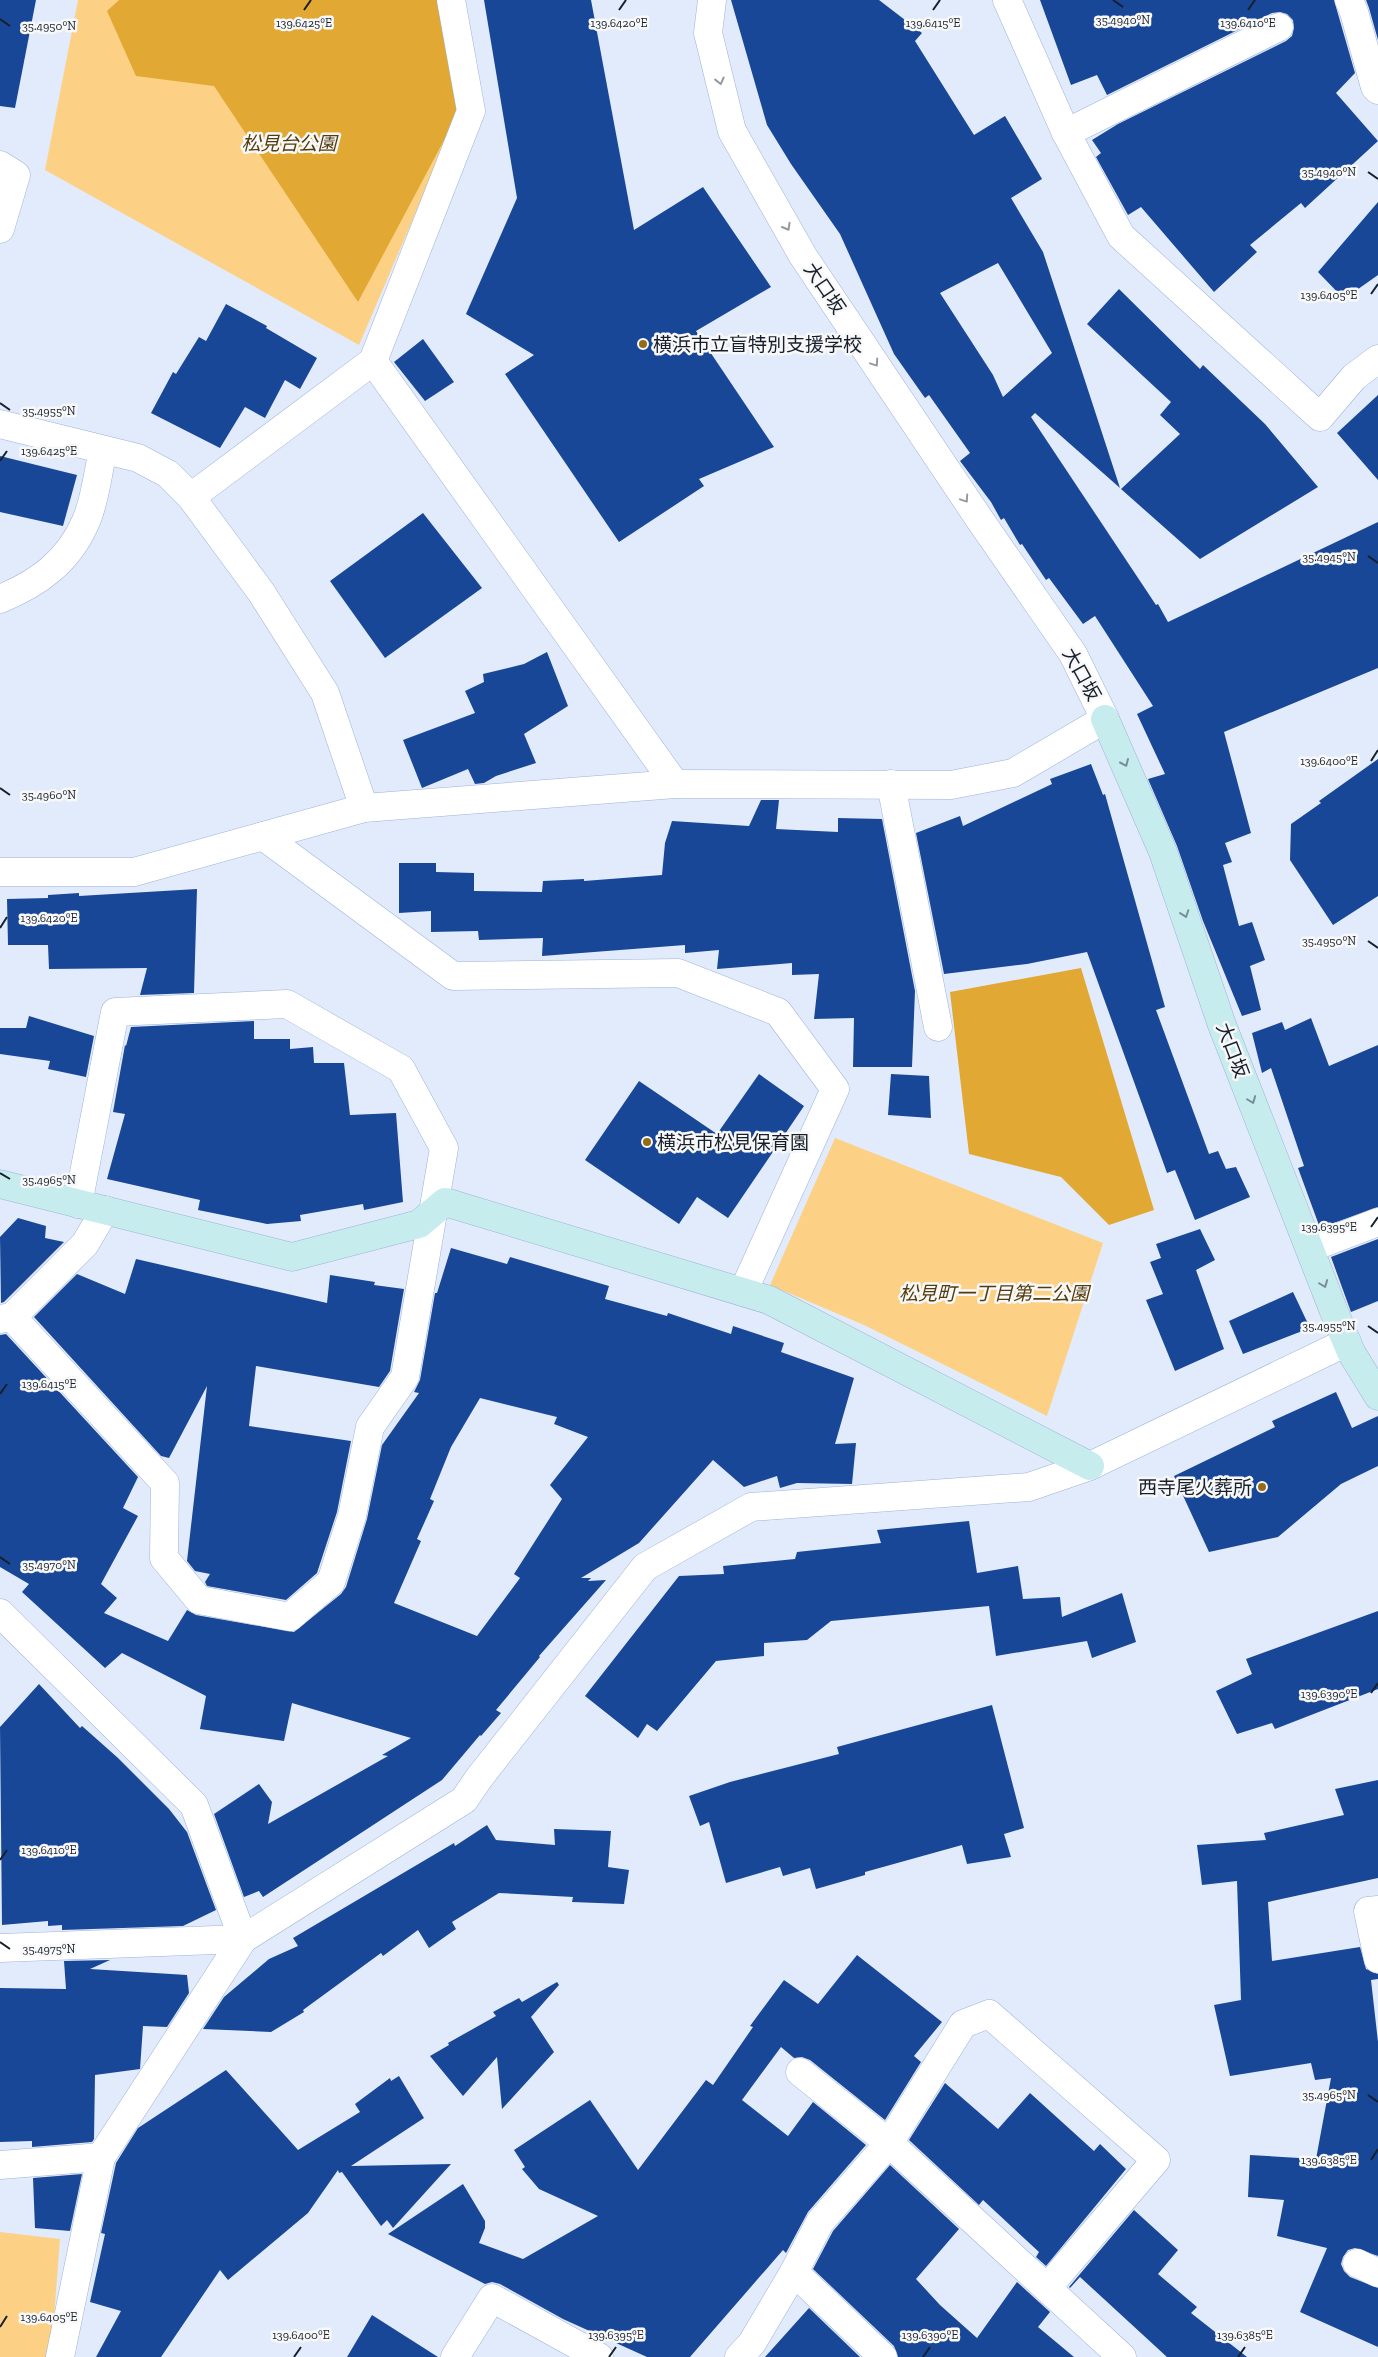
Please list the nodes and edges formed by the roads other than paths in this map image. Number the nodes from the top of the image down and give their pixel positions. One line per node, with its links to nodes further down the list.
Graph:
1 (451, 0): 13 (street)
2 (694, 0): 7 (street)
3 (712, 0): 7 (street, 大口坂)
4 (1007, 0): 9 (street)
5 (1349, 0): 8 (street)
6 (1279, 27): 9 (street)
7 (708, 33): 18 (street, 大口坂, one-way to 18)
8 (1378, 90)
9 (1066, 133): 12 (street)
10 (0, 165): 11 (street)
11 (0, 229)
12 (1378, 359)
13 (373, 361): 16 (street); 19 (street)
14 (0, 424): 15 (street)
15 (103, 450): 16 (street); 17 (street)
16 (191, 497): 21 (street)
17 (0, 599)
18 (1105, 719): 20 (street); 32 (street, 大口坂, one-way to 32)
19 (675, 784): 20 (street); 21 (street)
20 (891, 784): 26 (street)
21 (364, 808): 22 (street)
22 (263, 836): 23 (street); 33 (street)
23 (0, 872)
24 (290, 982): 25 (street)
25 (297, 1009): 28 (street); 30 (street)
26 (938, 1027)
27 (0, 1184): 28 (street)
28 (78, 1204): 29 (street)
29 (105, 1210): 30 (street); 34 (street)
30 (434, 1214): 33 (street); 34 (street)
31 (1378, 1222): 32 (street)
32 (1310, 1248): 35 (street, 大口坂, one-way to 35)
33 (744, 1292): 37 (street)
34 (6, 1318)
35 (1347, 1342): 36 (street, 大口坂); 37 (street)
36 (1378, 1396)
37 (1090, 1466): 40 (street)
38 (0, 1613): 40 (street)
39 (1378, 1910): 42 (street)
40 (243, 1939): 41 (street); 45 (street)
41 (0, 1948)
42 (1378, 1959)
43 (800, 2072): 44 (street)
44 (889, 2143): 47 (street); 48 (street); 48 (street)
45 (101, 2157): 46 (street); 49 (street)
46 (0, 2164)
47 (794, 2272): 52 (street); 53 (street)
48 (1047, 2288): 54 (street)
49 (60, 2357)
50 (455, 2357): 51 (street)
51 (599, 2357)
52 (739, 2357)
53 (883, 2357)
54 (1122, 2357)

